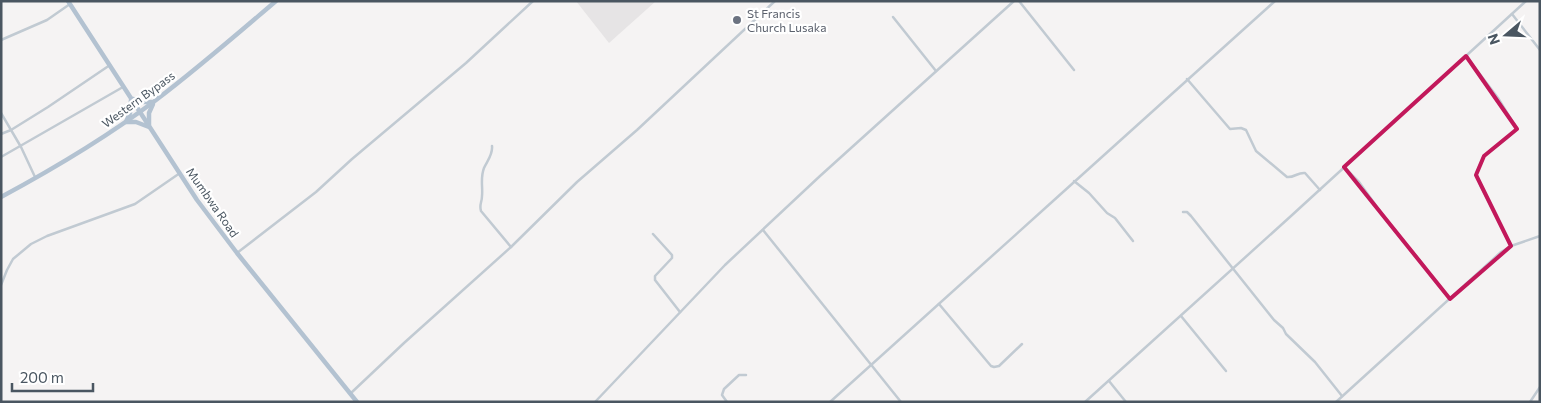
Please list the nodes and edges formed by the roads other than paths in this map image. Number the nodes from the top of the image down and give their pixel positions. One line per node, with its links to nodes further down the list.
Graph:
1 (276, 1): 20 (main road, Western Bypass)
2 (533, 1): 43 (street)
3 (774, 1): 42 (street)
4 (1014, 1): 16 (street)
5 (1019, 1): 15 (street)
6 (1275, 1): 17 (street)
7 (1526, 1): 9 (street)
8 (69, 3): 11 (street); 14 (main road, Mumbwa Road)
9 (1512, 14): 12 (street); 13 (street)
10 (893, 17): 16 (street)
11 (1, 40)
12 (1540, 50)
13 (1466, 56): 30 (street); 41 (street)
14 (110, 66): 18 (main road, Mumbwa Road); 25 (street)
15 (1074, 70)
16 (936, 71): 37 (street)
17 (1187, 79): 33 (street); 34 (street)
18 (123, 86): 19 (main road, Mumbwa Road); 28 (street)
19 (130, 98): 20 (main road); 21 (main road, Mumbwa Road); 23 (main road)
20 (156, 101): 21 (main road, Western Bypass); 24 (main road)
21 (140, 112): 23 (main road, Western Bypass); 24 (main road, Mumbwa Road)
22 (1, 113): 25 (street)
23 (126, 122): 24 (main road); 32 (main road, Western Bypass)
24 (150, 128): 31 (main road, Mumbwa Road)
25 (11, 130): 26 (street); 28 (street)
26 (1, 134)
27 (492, 146): 42 (street)
28 (21, 147): 29 (street); 32 (street)
29 (1, 158)
30 (1344, 168): 34 (street); 46 (street)
31 (180, 173): 43 (main road, Mumbwa Road); 45 (street)
32 (35, 178): 35 (main road, Western Bypass)
33 (1074, 180): 40 (street); 47 (street)
34 (1320, 190): 44 (street)
35 (1, 197)
36 (1183, 212): 44 (street)
37 (763, 230): 48 (street); 51 (street)
38 (653, 234): 48 (street)
39 (1540, 236): 41 (street)
40 (1133, 241)
41 (1511, 246): 46 (street)
42 (511, 247): 56 (street)
43 (237, 253): 56 (main road, Mumbwa Road)
44 (1234, 268): 49 (street); 57 (street)
45 (1, 285)
46 (1450, 299): 57 (street)
47 (939, 304): 50 (street); 51 (street)
48 (680, 312): 59 (street)
49 (1181, 316): 52 (street); 54 (street)
50 (1022, 344)
51 (871, 364): 61 (street); 62 (street)
52 (1226, 371)
53 (746, 375): 60 (street)
54 (1109, 380): 63 (street); 64 (street)
55 (1540, 387): 66 (street)
56 (350, 393): 58 (main road, Mumbwa Road)
57 (1342, 396): 65 (street)
58 (357, 402)
59 (595, 402)
60 (727, 402)
61 (830, 402)
62 (901, 402)
63 (1085, 402)
64 (1126, 402)
65 (1336, 402)
66 (1530, 402)

